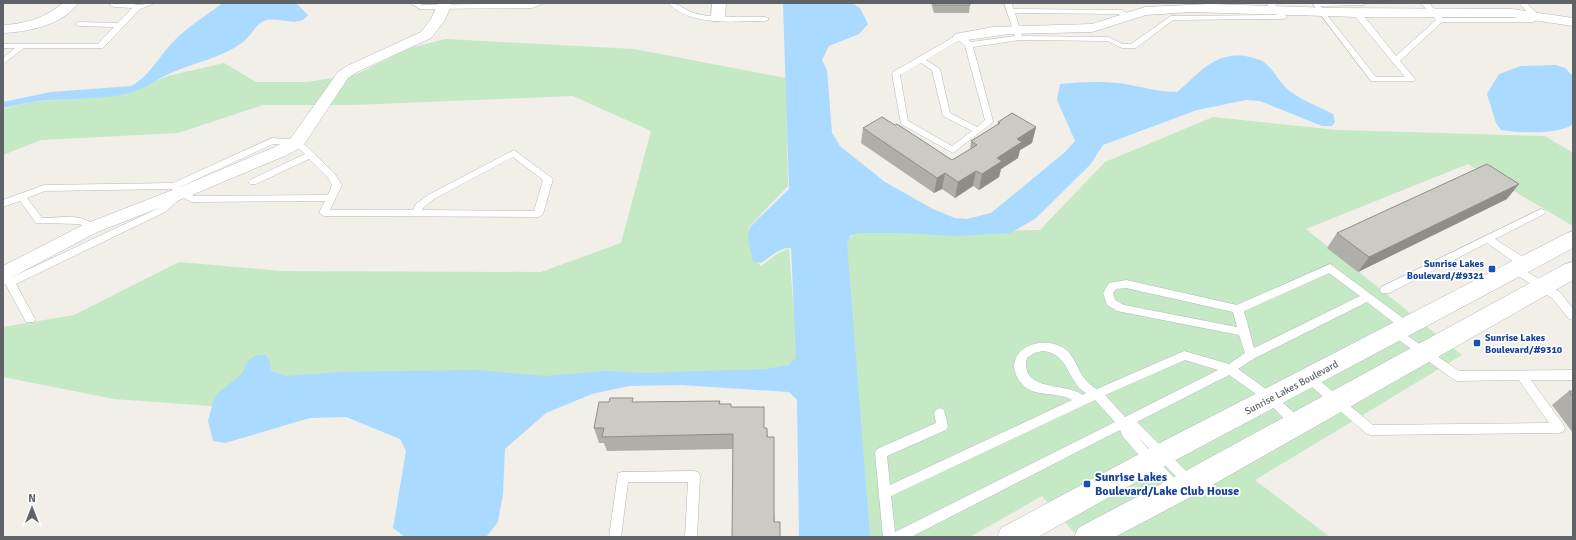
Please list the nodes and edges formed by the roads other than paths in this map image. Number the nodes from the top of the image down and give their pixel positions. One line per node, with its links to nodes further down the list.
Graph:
1 (71, 3): 24 (street)
2 (115, 3): 11 (lane)
3 (151, 3): 11 (lane)
4 (414, 3): 9 (lane)
5 (540, 3): 9 (lane)
6 (672, 3): 19 (lane)
7 (719, 3): 19 (street)
8 (1523, 3): 17 (lane)
9 (444, 5): 33 (street)
10 (1274, 6): 14 (street); 15 (street)
11 (137, 7): 23 (lane)
12 (1009, 7): 18 (lane); 25 (lane)
13 (1360, 8): 15 (street); 16 (street); 30 (lane)
14 (1167, 10): 18 (street); 25 (lane)
15 (1321, 12): 30 (lane)
16 (1433, 12): 17 (street); 30 (lane)
17 (1534, 15): 21 (street)
18 (1130, 17): 25 (street)
19 (718, 18): 20 (lane)
20 (765, 19)
21 (1573, 22)
22 (79, 24): 23 (lane)
23 (120, 25): 28 (lane)
24 (3, 29)
25 (1018, 34): 26 (street)
26 (964, 41): 29 (lane); 32 (lane)
27 (3, 46): 28 (lane)
28 (22, 46): 31 (lane)
29 (921, 60): 32 (lane); 32 (lane)
30 (1396, 61)
31 (3, 62)
32 (977, 130)
33 (297, 142): 34 (lane); 36 (street)
34 (311, 155): 35 (lane); 38 (lane)
35 (253, 182)
36 (177, 189): 37 (lane); 38 (lane); 42 (street); 47 (lane)
37 (21, 196): 39 (lane); 42 (lane)
38 (331, 198): 41 (lane)
39 (3, 204)
40 (1541, 212): 43 (lane)
41 (417, 213): 41 (lane)
42 (91, 228): 47 (street)
43 (1487, 239): 45 (lane); 49 (lane)
44 (1573, 239): 45 (street, Sunrise Lakes Boulevard)
45 (1521, 267): 48 (lane); 54 (street, Sunrise Lakes Boulevard)
46 (1573, 270): 48 (street)
47 (5, 279): 53 (lane)
48 (1544, 286): 52 (lane); 56 (street)
49 (1385, 290)
50 (1368, 297): 51 (lane); 54 (lane); 57 (lane)
51 (1238, 308): 55 (lane); 55 (lane)
52 (1573, 316)
53 (30, 319)
54 (1401, 330): 56 (lane); 61 (street, Sunrise Lakes Boulevard)
55 (1243, 332): 57 (lane)
56 (1425, 353): 60 (lane); 65 (street)
57 (1251, 355): 58 (lane)
58 (1230, 369): 62 (lane); 63 (lane); 67 (lane)
59 (1573, 374): 60 (lane)
60 (1522, 375): 65 (lane)
61 (1309, 378): 63 (street, Sunrise Lakes Boulevard); 65 (lane)
62 (1096, 394): 64 (lane); 64 (lane); 67 (lane)
63 (1270, 398): 68 (lane); 69 (street, Sunrise Lakes Boulevard)
64 (1082, 401): 71 (lane)
65 (1337, 401): 68 (street)
66 (940, 413): 71 (lane)
67 (1123, 423): 69 (lane); 75 (lane)
68 (1297, 423): 70 (street)
69 (1157, 458): 70 (lane); 76 (street, Sunrise Lakes Boulevard)
70 (1183, 486): 77 (street)
71 (885, 493): 74 (lane)
72 (615, 537): 73 (lane)
73 (691, 537)
74 (889, 537)
75 (898, 537)
76 (1011, 537)
77 (1088, 537)

